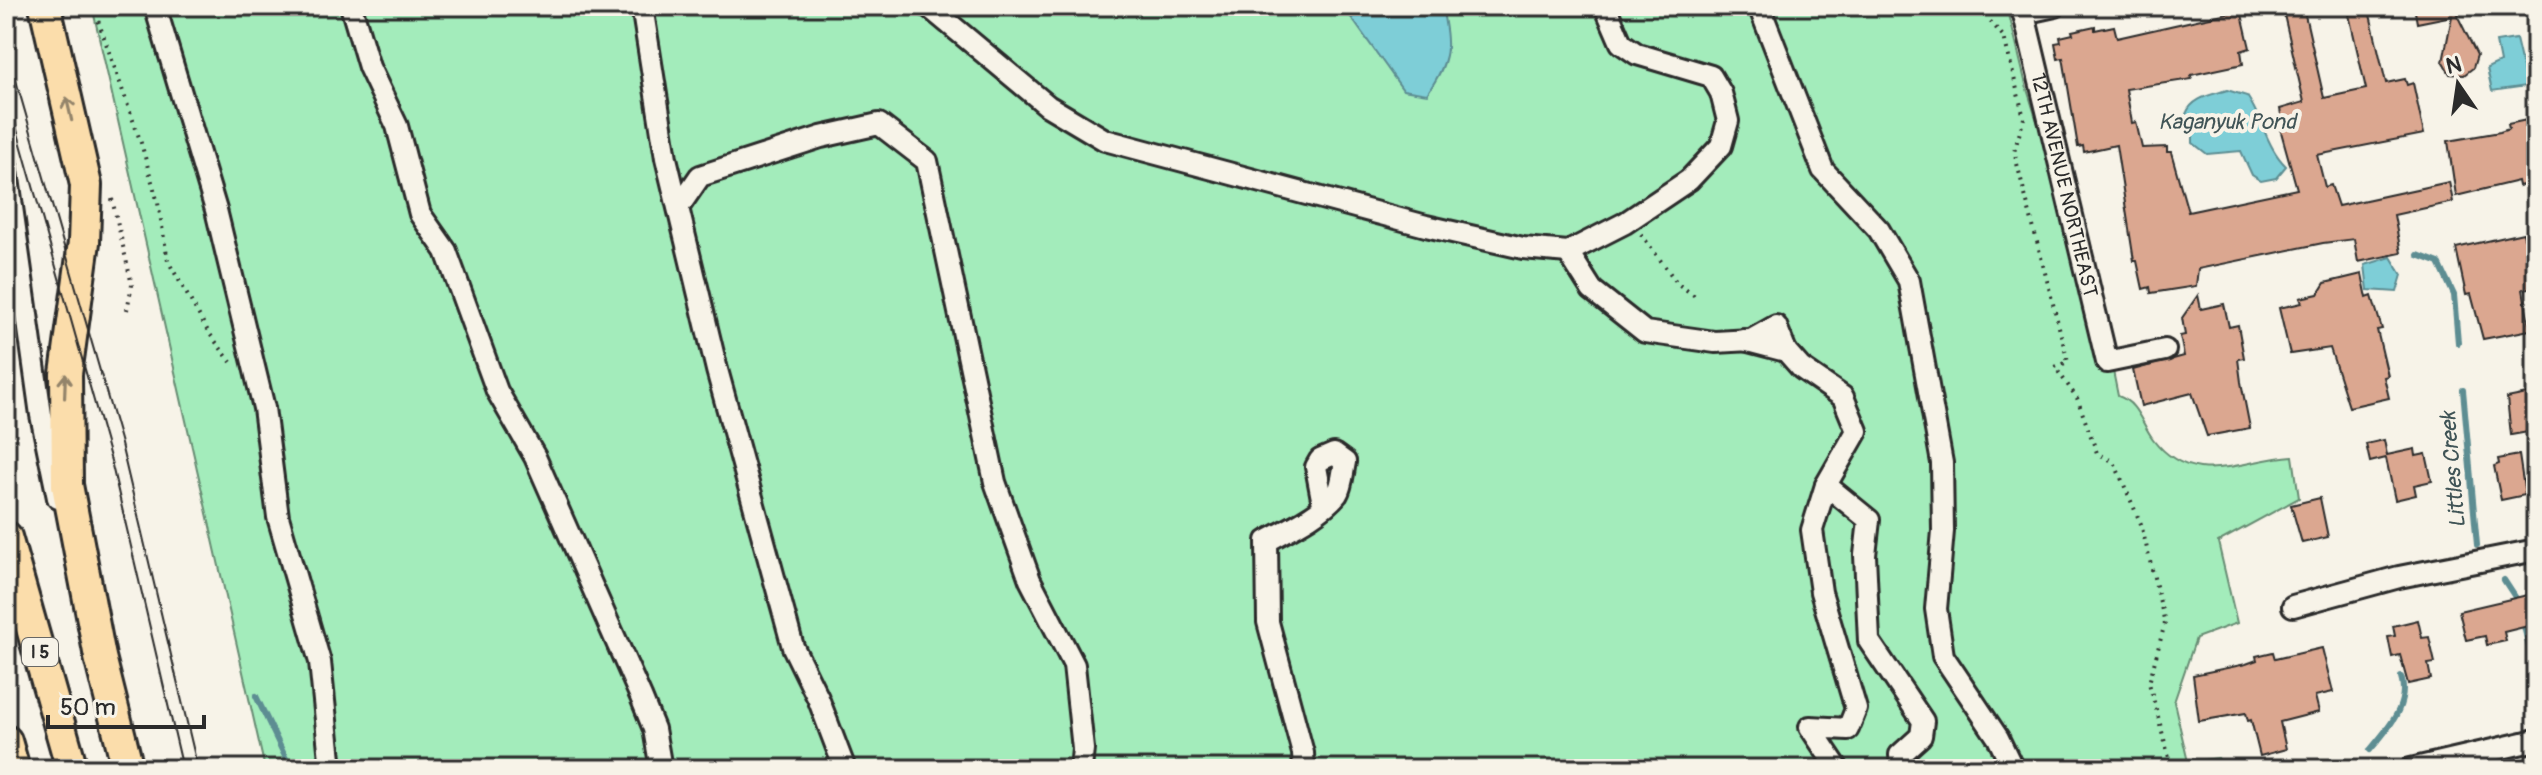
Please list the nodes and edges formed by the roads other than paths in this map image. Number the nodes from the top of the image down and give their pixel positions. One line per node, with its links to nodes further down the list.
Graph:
1 (45, 6): 19 (highway, one-way to 1)
2 (155, 6): 25 (street)
3 (351, 6): 26 (street)
4 (642, 6): 11 (street)
5 (928, 6): 12 (street)
6 (1605, 6): 12 (street)
7 (1759, 6): 32 (street)
8 (2055, 6): 9 (street)
9 (2023, 9): 13 (street, 12TH AVENUE NORTHEAST)
10 (6, 164): 19 (street)
11 (680, 205): 27 (street); 28 (street)
12 (1568, 252): 14 (street)
13 (2165, 350)
14 (1826, 485): 30 (street); 31 (street)
15 (1323, 504): 29 (street)
16 (6, 537): 23 (highway, I 5)
17 (2536, 550): 18 (street)
18 (2293, 606)
19 (100, 657): 24 (highway)
20 (2536, 740): 33 (street)
21 (6, 741): 22 (highway)
22 (14, 769)
23 (72, 769)
24 (128, 769)
25 (331, 769)
26 (661, 769)
27 (845, 769)
28 (1081, 769)
29 (1304, 769)
30 (1838, 769)
31 (1901, 769)
32 (2013, 769)
33 (2411, 769)

